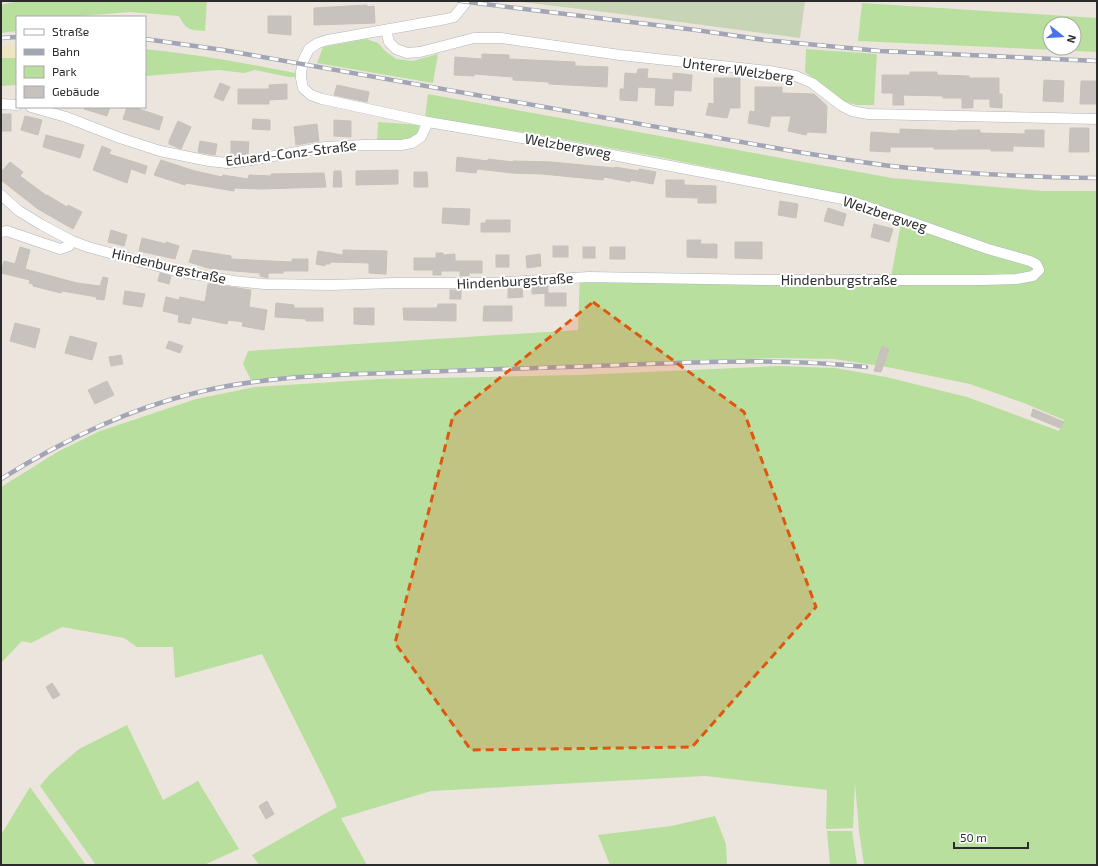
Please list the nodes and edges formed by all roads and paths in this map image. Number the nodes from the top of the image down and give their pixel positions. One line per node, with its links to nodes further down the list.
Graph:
1 (467, 1): 2 (street, Welzbergweg)
2 (386, 30): 6 (street, Unterer Welzberg); 7 (street, Welzbergweg)
3 (1, 104): 4 (street)
4 (16, 105)
5 (34, 108): 7 (street, Eduard-Conz-Straße)
6 (1097, 119)
7 (428, 122): 11 (street, Welzbergweg)
8 (1, 195): 10 (street, Hindenburgstraße)
9 (1, 232): 10 (street)
10 (72, 241): 11 (street, Hindenburgstraße)
11 (1036, 264)

